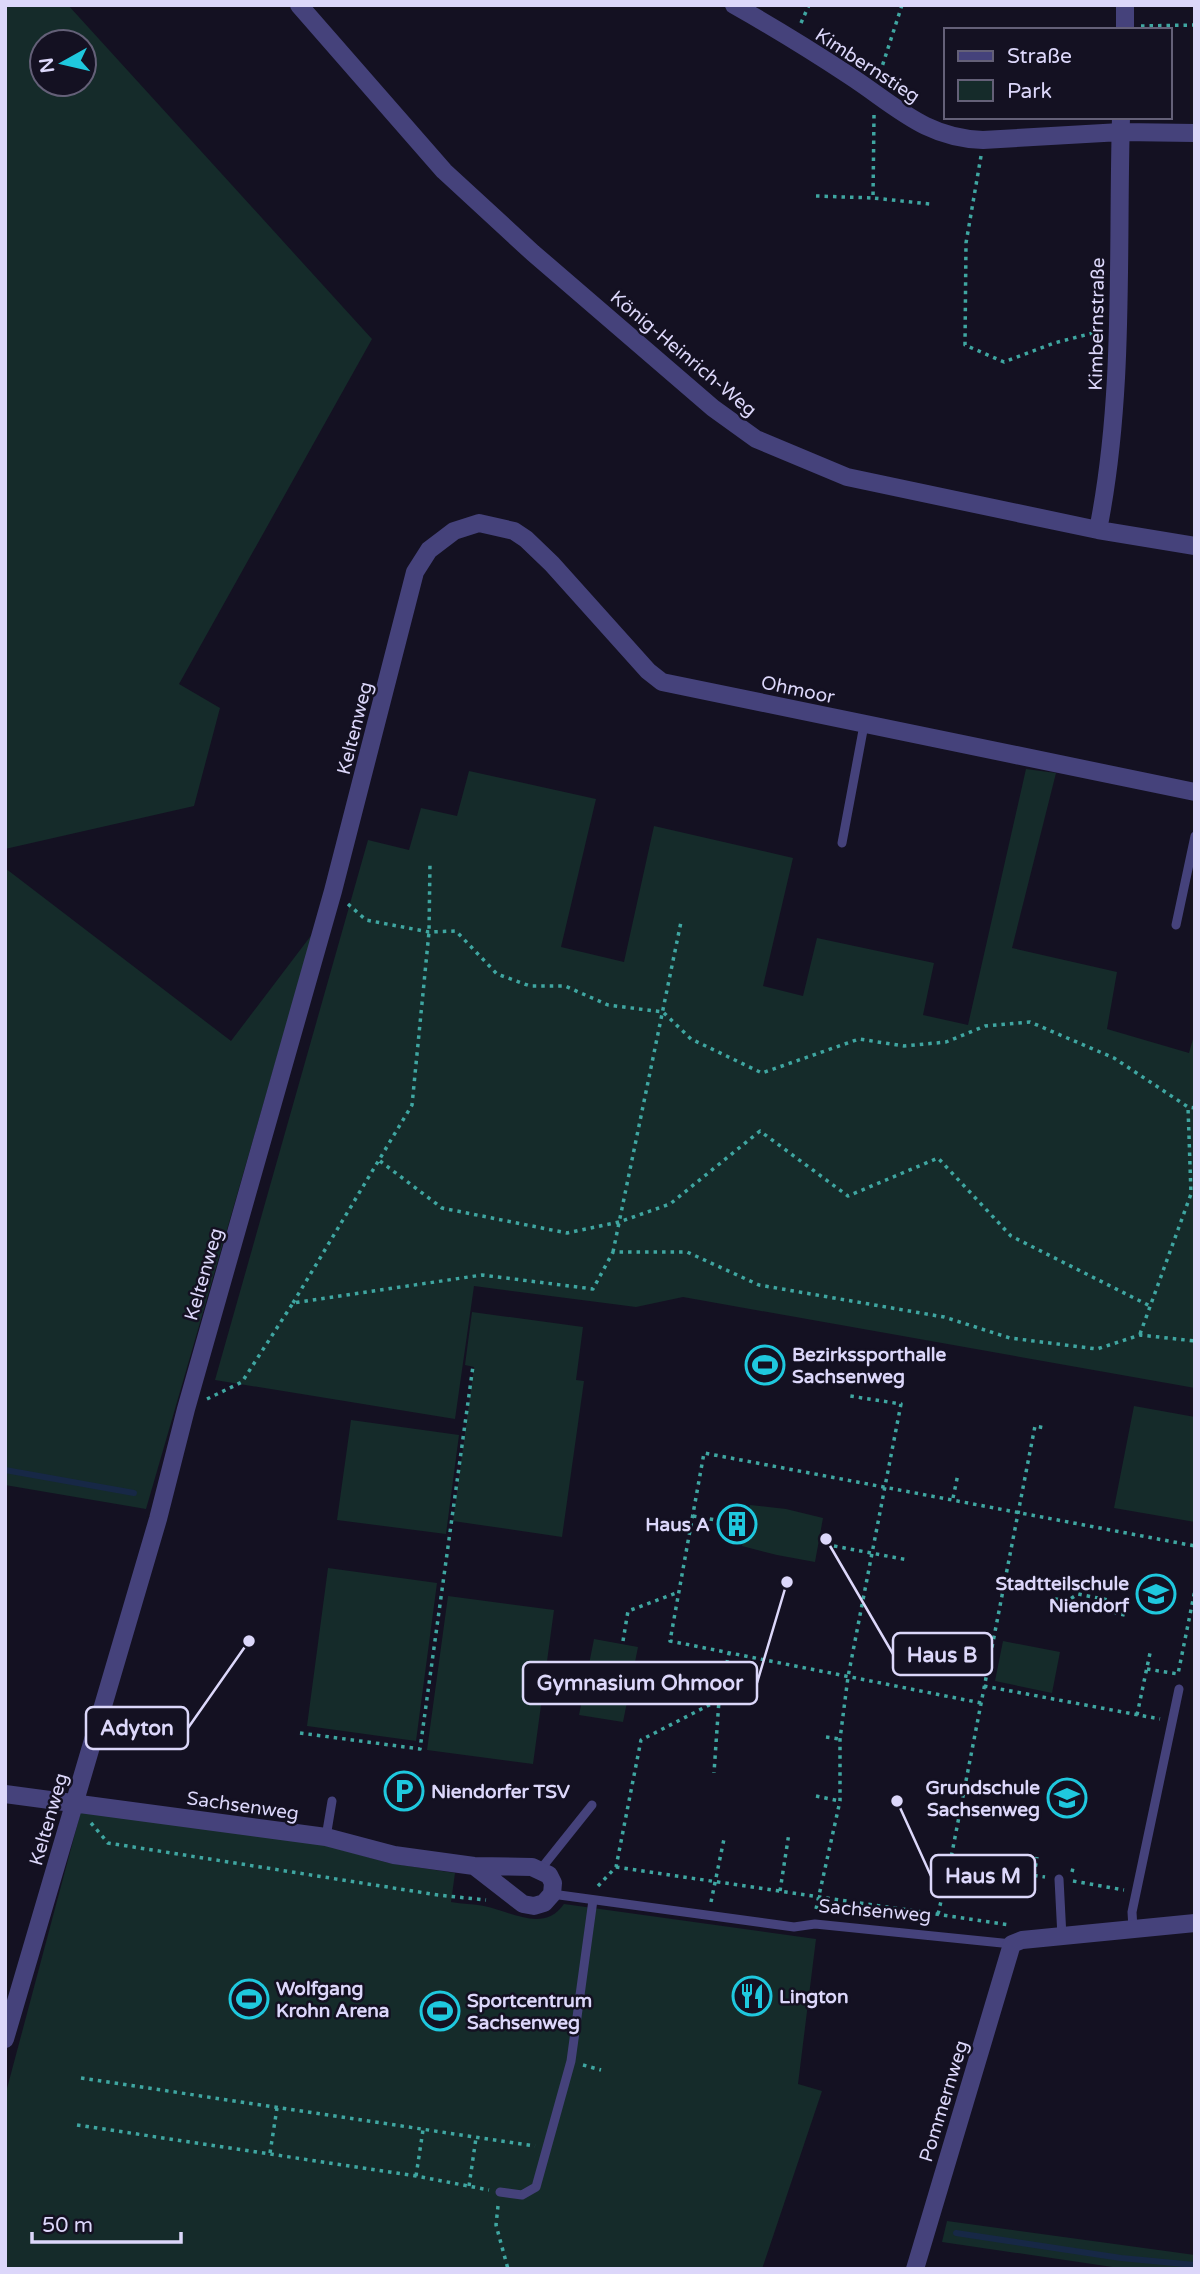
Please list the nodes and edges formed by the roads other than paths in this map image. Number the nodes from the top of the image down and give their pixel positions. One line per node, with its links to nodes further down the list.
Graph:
1 (299, 5): 7 (street, König-Heinrich-Weg)
2 (734, 5): 5 (street, Kimbernstieg)
3 (1125, 5): 4 (street)
4 (1125, 28)
5 (1121, 125): 6 (street, Kimbernstieg); 7 (street, Kimbernstraße)
6 (1195, 133)
7 (1098, 530): 9 (street, König-Heinrich-Weg)
8 (454, 531): 10 (street, Ohmoor); 18 (street, Keltenweg)
9 (1195, 546)
10 (864, 725): 11 (street, Ohmoor); 13 (lane)
11 (1195, 792)
12 (1195, 836): 14 (lane)
13 (842, 842)
14 (1176, 925)
15 (1179, 1689): 27 (lane)
16 (5, 1794): 18 (street, Sachsenweg)
17 (332, 1801): 20 (lane)
18 (74, 1803): 20 (street, Sachsenweg); 30 (street, Keltenweg)
19 (592, 1805): 22 (lane)
20 (326, 1837): 21 (street, Sachsenweg)
21 (474, 1866): 22 (street, Sachsenweg); 24 (street, Sachsenweg)
22 (540, 1870): 24 (street)
23 (1059, 1879): 28 (lane)
24 (552, 1894): 25 (lane, Sachsenweg)
25 (593, 1900): 29 (lane, Sachsenweg); 32 (lane)
26 (1195, 1923): 27 (street, Sachsenweg)
27 (1133, 1929): 28 (street, Sachsenweg)
28 (1062, 1937): 29 (street, Sachsenweg)
29 (1017, 1942): 33 (street, Pommernweg)
30 (9, 2014): 31 (street, Keltenweg)
31 (5, 2039)
32 (500, 2192)
33 (915, 2269)

